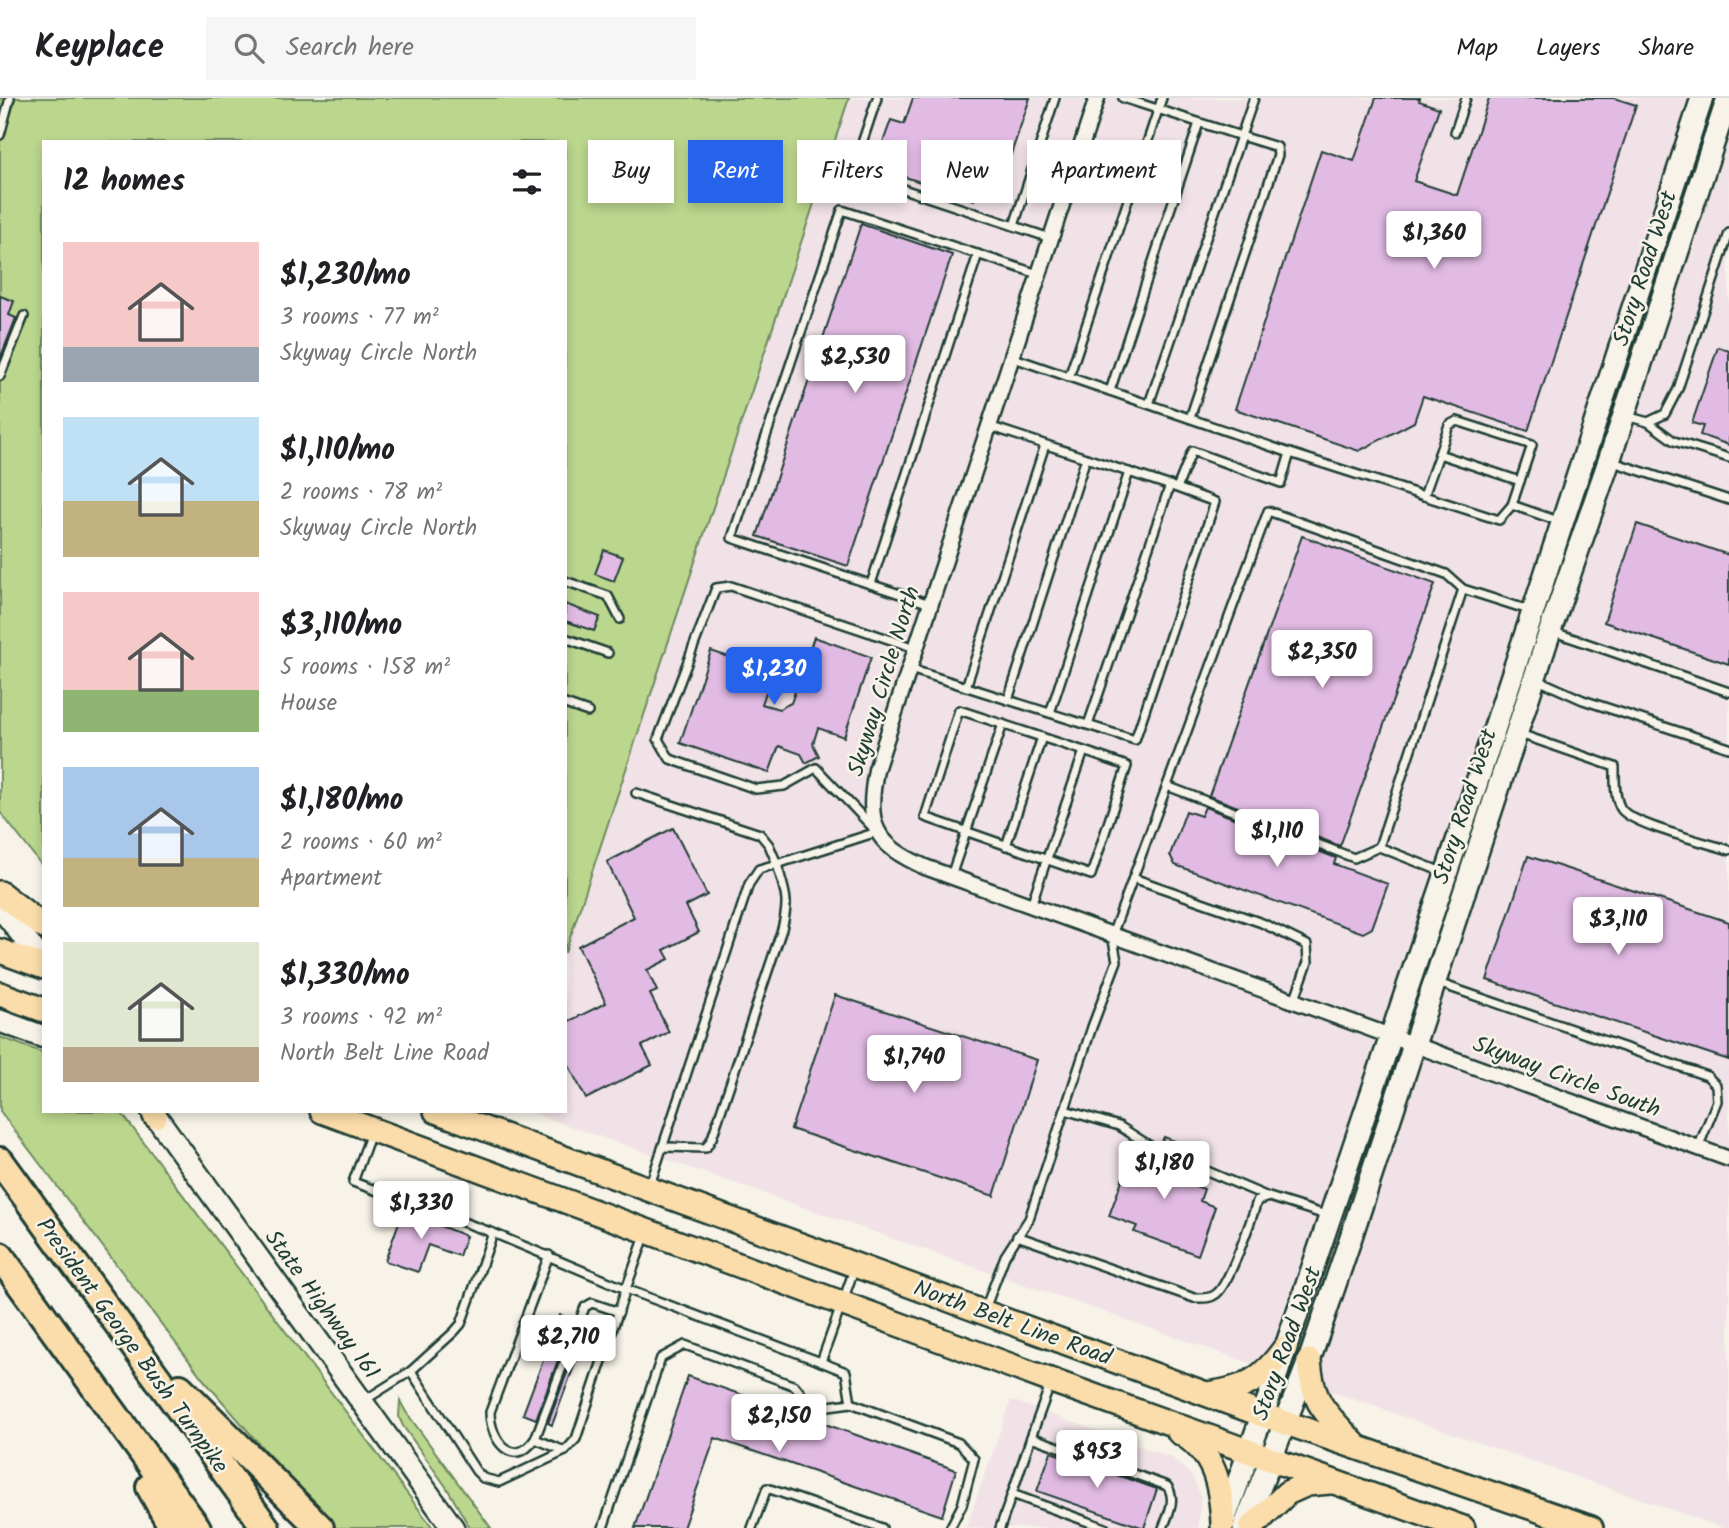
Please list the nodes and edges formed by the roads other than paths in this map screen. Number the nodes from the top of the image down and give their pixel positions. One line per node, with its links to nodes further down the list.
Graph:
1 (10, 98): 14 (lane)
2 (877, 98): 16 (lane)
3 (1055, 98): 16 (lane)
4 (1097, 98): 18 (street, Skyway Circle North)
5 (1123, 98): 11 (lane)
6 (1162, 98): 11 (lane)
7 (1254, 98): 15 (lane)
8 (1466, 98): 13 (lane)
9 (1704, 98): 43 (street, Story Road West)
10 (1728, 98): 27 (street, Story Road West)
11 (1158, 109): 12 (lane); 24 (lane)
12 (1199, 123): 15 (lane); 25 (lane)
13 (1455, 132)
14 (0, 135)
15 (1241, 136): 26 (lane); 28 (lane)
16 (1014, 226): 18 (lane)
17 (1729, 233): 29 (lane)
18 (1050, 238): 20 (street, Skyway Circle North)
19 (978, 254): 20 (lane); 45 (lane); 45 (lane)
20 (1038, 274): 22 (street, Skyway Circle North)
21 (24, 316): 23 (lane)
22 (1011, 357): 24 (lane); 30 (street, Skyway Circle North)
23 (0, 376)
24 (1069, 377): 25 (lane)
25 (1110, 391): 26 (lane)
26 (1149, 404): 28 (lane)
27 (1624, 416): 29 (lane); 36 (street, Story Road West)
28 (1190, 418): 32 (lane)
29 (1648, 422): 35 (lane)
30 (988, 426): 31 (lane); 47 (street, Skyway Circle North)
31 (1045, 445): 34 (lane); 56 (lane)
32 (1290, 453): 39 (lane); 40 (lane)
33 (1439, 454): 38 (lane); 38 (lane); 40 (lane)
34 (1086, 458): 37 (lane); 58 (lane)
35 (1729, 458)
36 (1609, 461): 41 (lane); 50 (street, Story Road West)
37 (1129, 472): 39 (lane); 61 (lane)
38 (1520, 481): 42 (lane)
39 (1174, 487): 63 (lane); 63 (lane)
40 (1424, 496): 42 (lane)
41 (1729, 500)
42 (1512, 505): 43 (lane)
43 (1562, 522): 48 (street, Story Road West)
44 (567, 583): 49 (lane)
45 (871, 584): 47 (lane)
46 (1463, 589): 48 (lane); 68 (lane); 73 (lane)
47 (930, 604): 52 (street, Skyway Circle North)
48 (1533, 612): 77 (street, Story Road West)
49 (620, 620)
50 (1550, 631): 55 (street, Story Road West); 57 (lane)
51 (567, 639): 53 (lane)
52 (915, 648): 54 (street, Skyway Circle North); 70 (lane)
53 (608, 653)
54 (909, 668): 56 (lane); 70 (street, Skyway Circle North)
55 (1534, 679): 64 (street, Story Road West); 66 (lane)
56 (966, 687): 58 (lane)
57 (1729, 692)
58 (1008, 700): 61 (lane)
59 (567, 705): 60 (lane)
60 (588, 712)
61 (1050, 713): 63 (lane)
62 (1003, 724): 65 (lane); 71 (lane); 71 (lane)
63 (1088, 725)
64 (1516, 733): 74 (lane); 88 (street, Story Road West)
65 (1042, 737): 67 (lane); 72 (lane)
66 (1729, 748)
67 (1084, 751): 75 (lane); 75 (lane)
68 (1167, 786): 73 (lane); 79 (lane)
69 (636, 793): 76 (lane)
70 (877, 832): 76 (lane); 78 (street)
71 (967, 832): 72 (lane); 78 (lane)
72 (1006, 846): 75 (lane)
73 (1379, 847): 77 (lane)
74 (1729, 850)
75 (1046, 860): 81 (lane)
76 (777, 864): 102 (lane); 102 (lane)
77 (1445, 873): 93 (street, Story Road West)
78 (951, 876): 81 (street)
79 (1133, 878): 84 (lane); 90 (lane)
80 (0, 893): 83 (main road)
81 (1031, 905): 84 (street)
82 (0, 907): 86 (street)
83 (42, 925)
84 (1112, 935): 90 (street); 96 (lane)
85 (0, 951): 87 (main road)
86 (42, 962)
87 (42, 964)
88 (1434, 982): 95 (street, Story Road West); 103 (lane)
89 (0, 995): 91 (main road)
90 (1294, 1001): 93 (street)
91 (42, 1009)
92 (0, 1021): 94 (street)
93 (1390, 1035): 95 (street, Skyway Circle South); 111 (street, Story Road West)
94 (42, 1036)
95 (1414, 1043): 103 (street, Skyway Circle South); 124 (street, Story Road West)
96 (1065, 1110): 104 (lane); 114 (lane)
97 (154, 1113): 130 (street, State Highway 161)
98 (328, 1113): 100 (main road, North Belt Line Road)
99 (441, 1113): 101 (main road, North Belt Line Road)
100 (372, 1129): 108 (main road, North Belt Line Road); 113 (lane)
101 (492, 1132): 108 (main road); 109 (main road, North Belt Line Road)
102 (664, 1147): 109 (lane)
103 (1698, 1148): 105 (street, Skyway Circle South)
104 (1158, 1151)
105 (1729, 1159)
106 (0, 1161): 122 (highway, President George Bush Turnpike)
107 (1186, 1162): 110 (lane)
108 (479, 1170): 112 (main road, North Belt Line Road)
109 (649, 1189): 117 (main road, North Belt Line Road)
110 (1269, 1197): 111 (lane); 114 (lane)
111 (1330, 1216): 123 (street, Story Road West)
112 (646, 1232): 118 (lane); 119 (main road, North Belt Line Road)
113 (493, 1233): 115 (lane); 126 (lane)
114 (1017, 1236): 121 (lane)
115 (549, 1255): 118 (lane); 136 (lane)
116 (0, 1256): 128 (highway)
117 (856, 1265): 119 (lane); 121 (main road, North Belt Line Road)
118 (626, 1289): 120 (lane); 125 (lane)
119 (842, 1304): 125 (lane); 127 (main road, North Belt Line Road)
120 (619, 1312): 136 (lane); 138 (lane)
121 (984, 1312): 129 (main road, North Belt Line Road)
122 (124, 1332): 146 (highway, President George Bush Turnpike); 147 (highway)
123 (1285, 1348): 129 (main road); 132 (street, Story Road West)
124 (1309, 1361): 134 (street, Story Road West); 137 (main road)
125 (821, 1362): 131 (lane)
126 (411, 1371): 130 (lane); 138 (lane)
127 (1052, 1381): 133 (main road, North Belt Line Road); 135 (lane)
128 (94, 1388): 144 (highway); 145 (highway)
129 (1208, 1394): 132 (main road, North Belt Line Road)
130 (362, 1402): 148 (street, State Highway 161)
131 (851, 1403): 149 (lane); 152 (lane)
132 (1263, 1415): 134 (main road, North Belt Line Road); 139 (street, Story Road West)
133 (1155, 1418): 139 (main road, North Belt Line Road); 143 (main road)
134 (1285, 1423): 137 (main road, North Belt Line Road); 140 (street, Story Road West)
135 (1031, 1437): 142 (lane); 155 (lane)
136 (535, 1439): 138 (lane)
137 (1360, 1449): 158 (main road, North Belt Line Road)
138 (565, 1451)
139 (1249, 1452): 140 (main road, North Belt Line Road); 143 (street, Story Road West)
140 (1271, 1460): 141 (main road, North Belt Line Road); 143 (street, Story Road West)
141 (1333, 1482): 156 (main road); 157 (main road, North Belt Line Road)
142 (1012, 1494): 153 (lane); 154 (lane)
143 (1230, 1526)
144 (173, 1528)
145 (197, 1528)
146 (266, 1528)
147 (320, 1528)
148 (453, 1528)
149 (603, 1528)
150 (752, 1528): 151 (lane)
151 (882, 1528)
152 (950, 1528)
153 (1000, 1528)
154 (1105, 1528)
155 (1163, 1528)
156 (1251, 1528)
157 (1463, 1528)
158 (1591, 1528)

